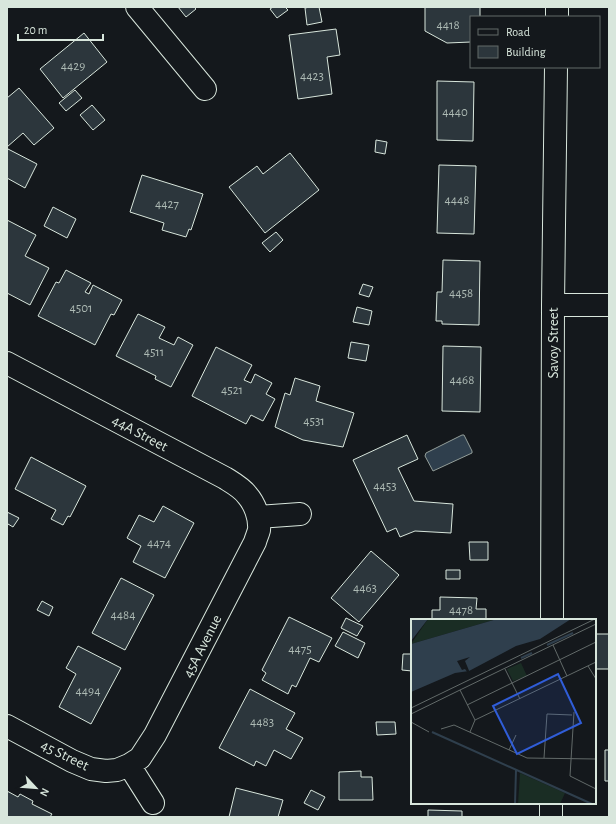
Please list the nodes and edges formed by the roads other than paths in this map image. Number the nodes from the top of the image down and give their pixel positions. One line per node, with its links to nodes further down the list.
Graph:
1 (137, 7): 3 (street)
2 (556, 68): 4 (street, Savoy Street)
3 (205, 89)
4 (553, 305): 5 (street); 9 (street, Savoy Street)
5 (609, 305)
6 (7, 363): 8 (street, 44A Street)
7 (300, 514): 8 (street)
8 (258, 517): 11 (street, 45A Avenue)
9 (552, 619)
10 (7, 726): 11 (street, 45 Street)
11 (129, 765): 12 (street)
12 (153, 803)
13 (551, 804): 14 (street)
14 (551, 817)

